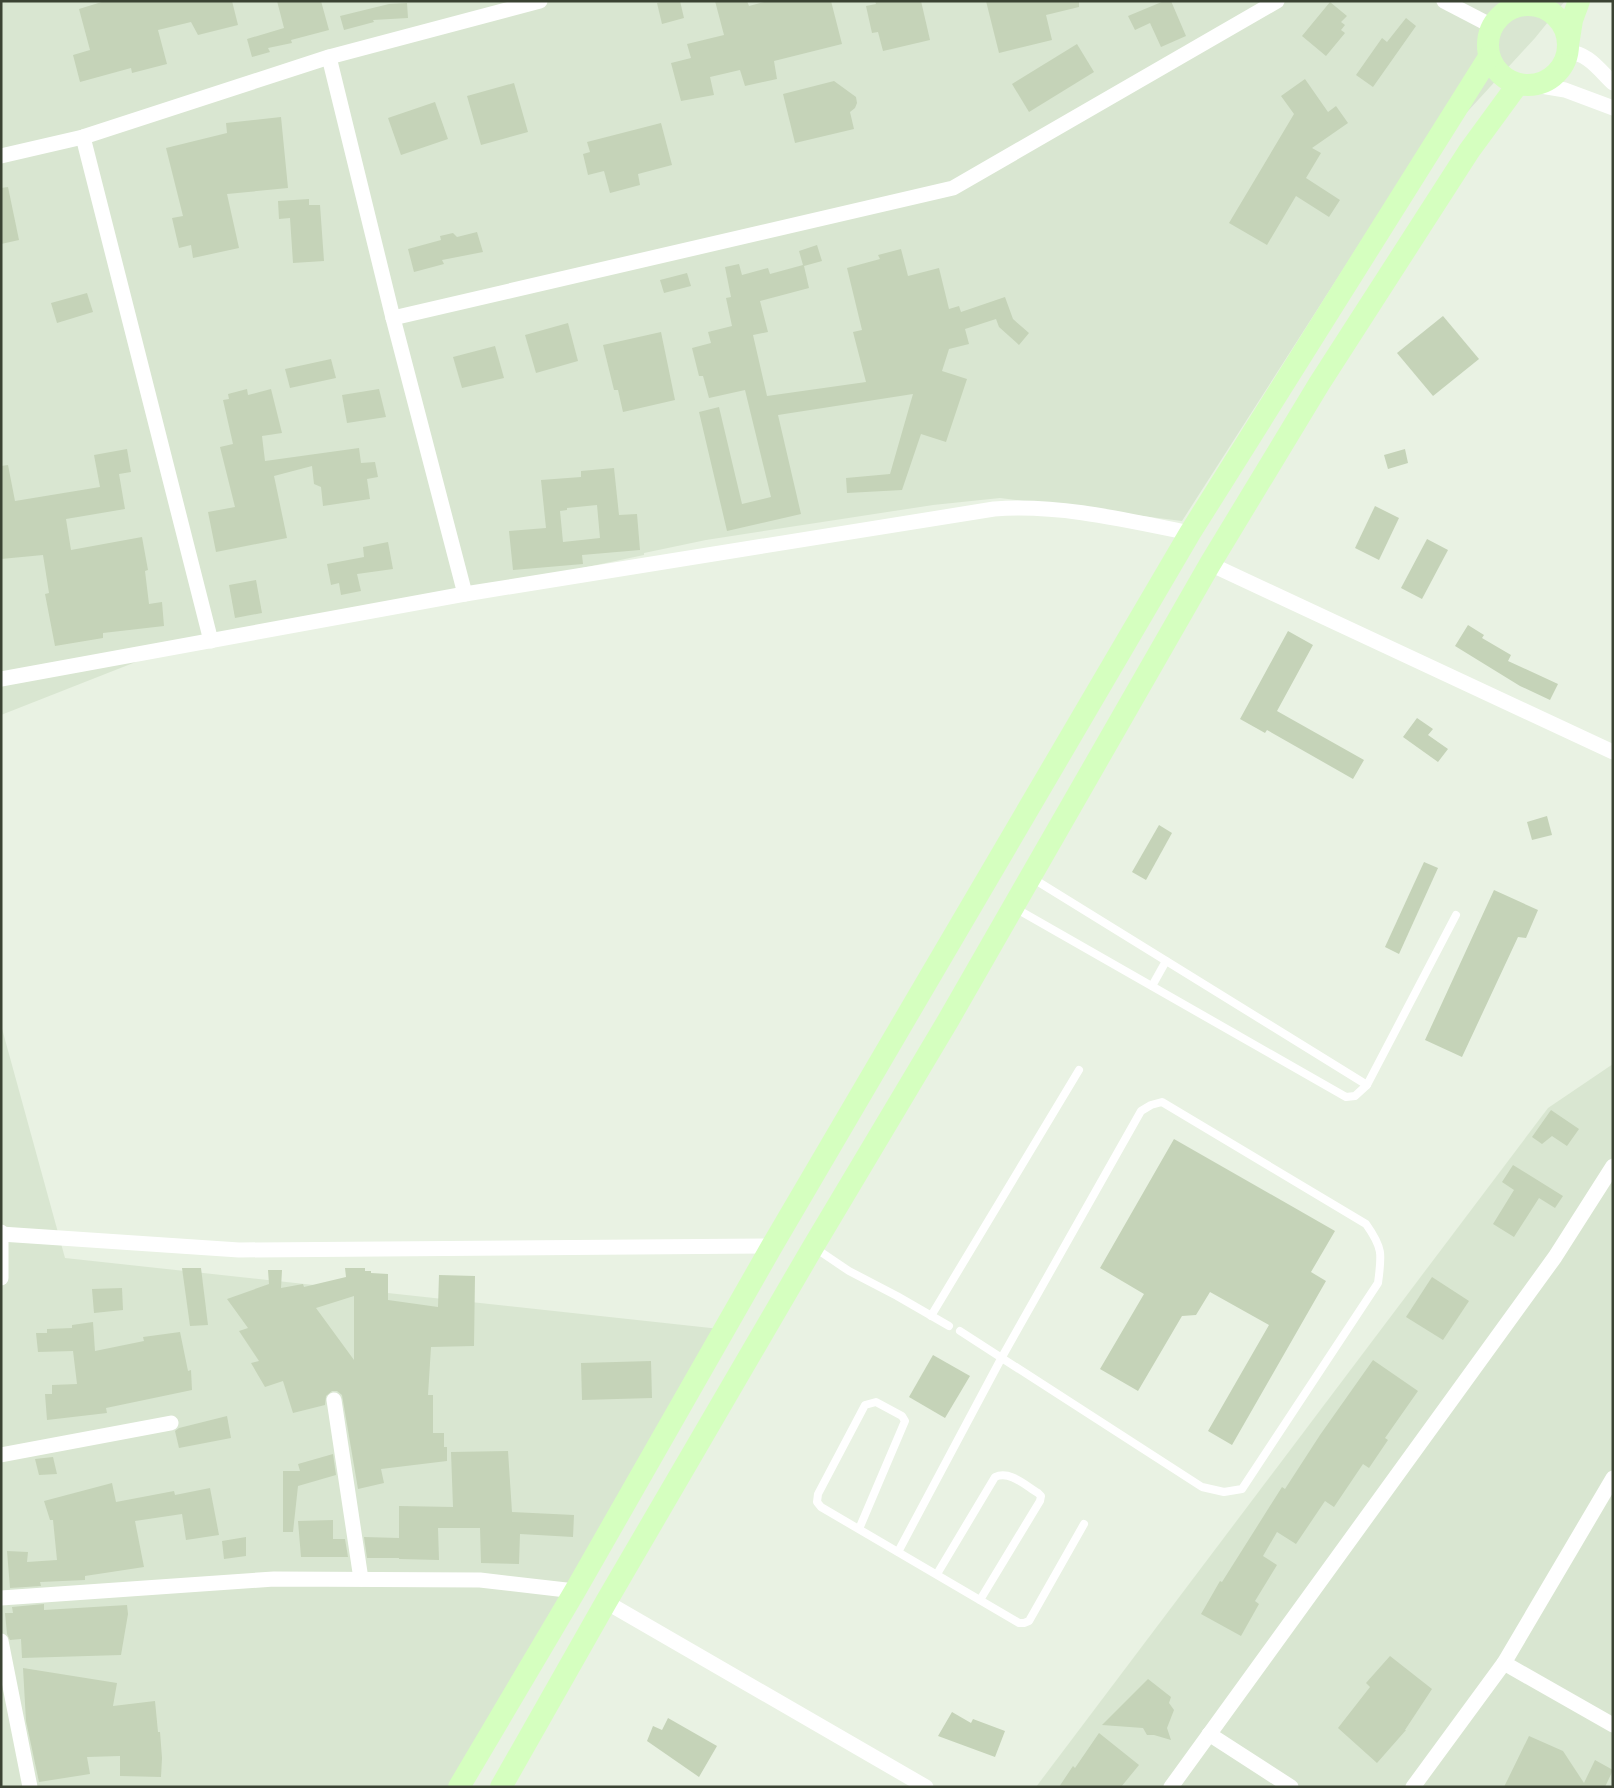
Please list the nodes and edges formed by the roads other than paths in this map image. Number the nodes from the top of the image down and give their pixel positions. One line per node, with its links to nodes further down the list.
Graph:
1 (540, 1): 8 (street)
2 (1277, 1): 15 (street)
3 (1444, 1): 6 (street)
4 (1579, 1): 7 (main road)
5 (1522, 3): 6 (main road); 7 (main road)
6 (1492, 26): 9 (main road)
7 (1568, 49): 10 (main road); 11 (street)
8 (329, 57): 13 (street); 15 (street)
9 (1489, 57): 10 (main road); 16 (main road)
10 (1526, 84): 12 (street); 17 (main road)
11 (1613, 84)
12 (1613, 108)
13 (83, 137): 14 (street); 19 (street)
14 (1, 156)
15 (393, 318): 18 (street)
16 (1190, 533): 18 (street); 31 (main road)
17 (1210, 564): 21 (street); 22 (main road)
18 (465, 594): 19 (street)
19 (211, 641): 20 (street)
20 (1, 679)
21 (1613, 752)
22 (1031, 877): 23 (main road); 25 (lane)
23 (1013, 907): 26 (lane); 32 (main road)
24 (1456, 916): 28 (lane)
25 (1166, 961): 26 (lane); 28 (lane)
26 (1152, 986): 28 (lane)
27 (1079, 1070): 34 (lane)
28 (1367, 1085)
29 (1613, 1166): 54 (street)
30 (1, 1233): 31 (street); 33 (street)
31 (772, 1246): 47 (main road)
32 (813, 1246): 34 (lane); 50 (main road)
33 (1, 1278)
34 (931, 1316): 35 (lane)
35 (949, 1326)
36 (960, 1331): 37 (lane)
37 (1002, 1357): 37 (lane); 44 (lane)
38 (334, 1400): 46 (street)
39 (171, 1423): 40 (street)
40 (1, 1455)
41 (1613, 1478): 52 (street)
42 (1084, 1524): 49 (lane)
43 (859, 1529): 43 (lane); 44 (lane)
44 (898, 1552): 45 (lane)
45 (937, 1574): 49 (lane); 49 (lane)
46 (361, 1579): 47 (street); 48 (street)
47 (575, 1591): 56 (main road)
48 (1, 1598)
49 (980, 1600)
50 (606, 1602): 57 (main road); 58 (street)
51 (1, 1641): 55 (street)
52 (1504, 1663): 53 (street); 61 (street)
53 (1613, 1725)
54 (1209, 1734): 59 (street); 60 (street)
55 (30, 1787)
56 (460, 1787)
57 (501, 1787)
58 (926, 1787)
59 (1171, 1787)
60 (1291, 1787)
61 (1413, 1787)

